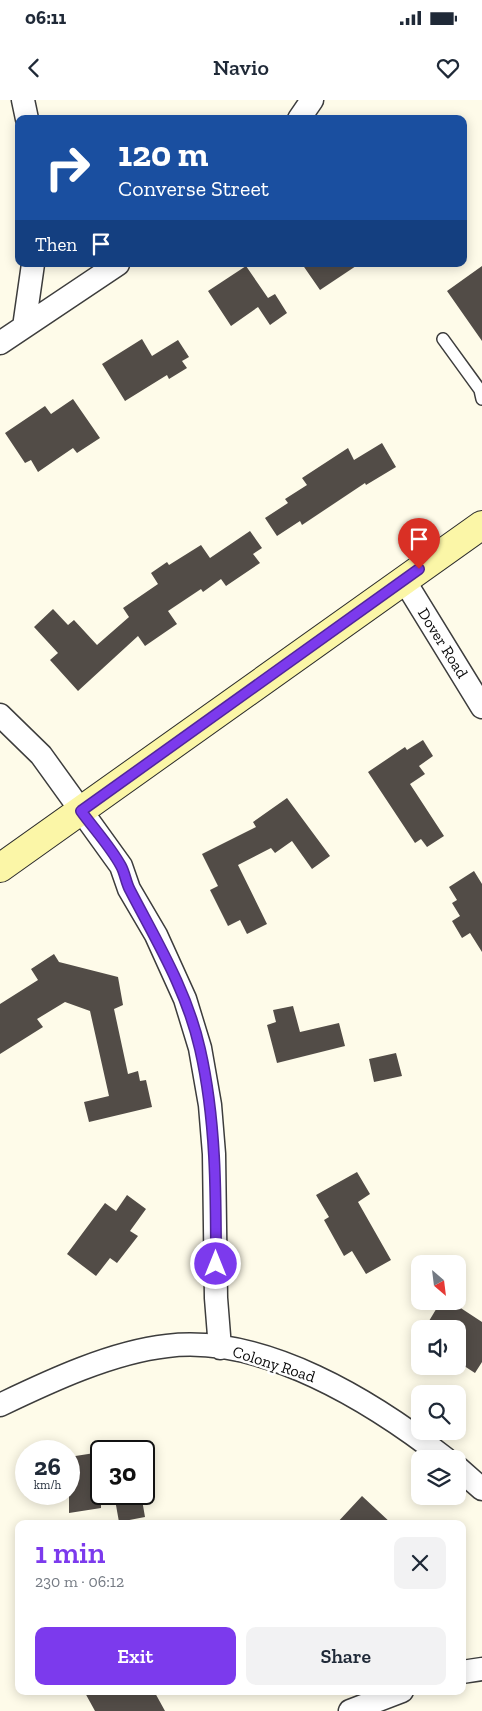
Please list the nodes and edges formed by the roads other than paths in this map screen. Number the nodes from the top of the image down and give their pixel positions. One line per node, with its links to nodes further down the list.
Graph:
1 (23, 100): 3 (street)
2 (312, 100): 4 (street)
3 (26, 115)
4 (302, 115)
5 (33, 267): 7 (street)
6 (108, 267): 7 (street)
7 (24, 327): 9 (street)
8 (443, 339): 10 (lane)
9 (0, 343)
10 (482, 399)
11 (482, 525): 12 (main road)
12 (404, 580): 13 (street, Dover Road); 15 (main road)
13 (482, 707)
14 (0, 714): 15 (street)
15 (81, 811): 16 (main road); 17 (street)
16 (0, 868)
17 (220, 1348): 18 (street, Colony Road); 19 (street, Colony Road)
18 (0, 1405)
19 (434, 1450)
20 (466, 1475): 21 (street)
21 (482, 1489)
22 (482, 1669): 23 (street)
23 (466, 1671)
24 (392, 1695): 25 (street)
25 (350, 1711)

